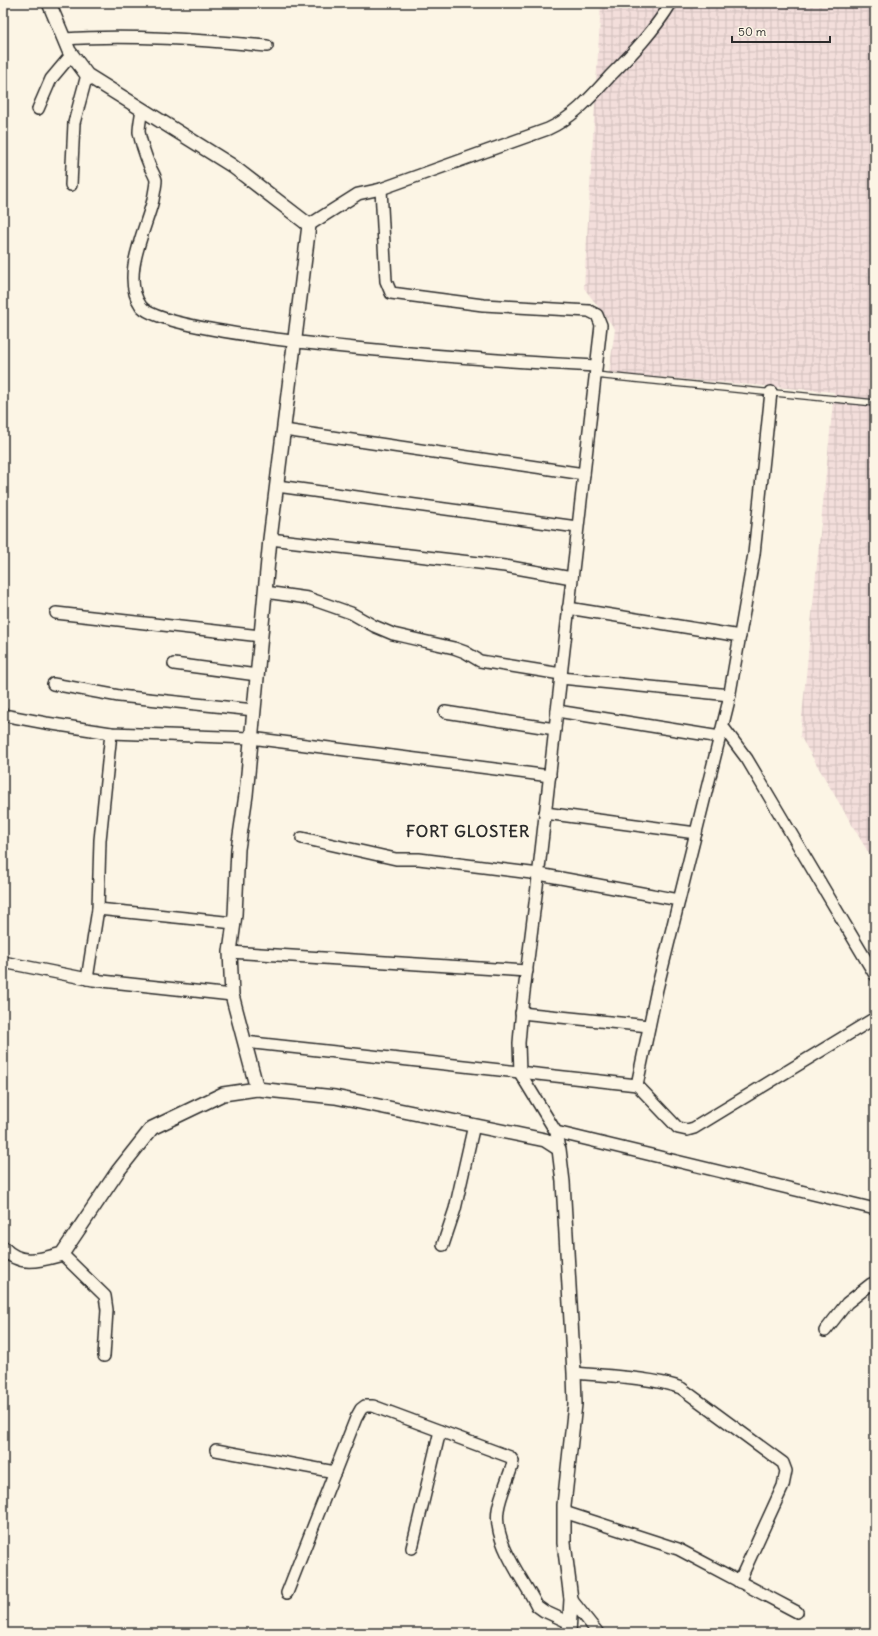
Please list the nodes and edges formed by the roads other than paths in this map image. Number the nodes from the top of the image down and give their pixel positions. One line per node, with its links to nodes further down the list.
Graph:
1 (50, 3): 3 (street)
2 (671, 3): 10 (street)
3 (64, 39): 4 (street); 5 (street)
4 (267, 46)
5 (72, 54): 6 (street); 7 (street)
6 (87, 75): 8 (street); 9 (street)
7 (38, 109)
8 (142, 109): 11 (street); 12 (street)
9 (71, 186)
10 (381, 189): 11 (street); 13 (street)
11 (309, 225): 12 (street)
12 (295, 342): 13 (street); 16 (street)
13 (595, 370): 14 (lane); 17 (street)
14 (772, 392): 15 (lane); 26 (street)
15 (875, 403)
16 (284, 430): 17 (street); 18 (street)
17 (584, 474): 19 (street)
18 (277, 486): 19 (street); 20 (street)
19 (577, 527): 21 (street)
20 (270, 539): 21 (street); 22 (street)
21 (572, 578): 23 (street)
22 (265, 592): 25 (street); 29 (street)
23 (568, 608): 26 (street); 29 (street)
24 (56, 613): 25 (street)
25 (261, 636): 28 (street)
26 (740, 636): 31 (street)
27 (174, 664): 28 (street)
28 (257, 675): 32 (street)
29 (561, 676): 31 (street); 33 (street)
30 (53, 684): 32 (street)
31 (730, 695): 38 (street)
32 (254, 710): 39 (street)
33 (557, 711): 36 (street); 38 (street)
34 (445, 712): 36 (street)
35 (3, 715): 37 (street)
36 (555, 729): 40 (street)
37 (111, 732): 39 (street); 46 (street)
38 (722, 732): 42 (street); 51 (street)
39 (251, 738): 40 (street); 47 (street)
40 (550, 776): 41 (street)
41 (545, 813): 42 (street); 44 (street)
42 (696, 833): 45 (street)
43 (302, 838): 44 (street)
44 (538, 874): 45 (street); 50 (street)
45 (680, 900): 56 (street)
46 (98, 909): 47 (street); 52 (street)
47 (234, 923): 48 (street)
48 (230, 952): 50 (street); 53 (street)
49 (3, 962): 52 (street)
50 (526, 971): 54 (street)
51 (875, 975)
52 (87, 979): 53 (street)
53 (232, 995): 57 (street)
54 (521, 1013): 56 (street); 58 (street)
55 (875, 1018): 59 (street)
56 (650, 1026): 59 (street)
57 (245, 1042): 58 (street); 60 (street)
58 (520, 1073): 59 (street); 62 (street)
59 (637, 1085)
60 (257, 1089): 61 (street); 67 (street)
61 (474, 1125): 63 (street); 65 (street)
62 (556, 1132): 63 (street); 64 (street)
63 (559, 1149): 71 (street)
64 (875, 1209)
65 (443, 1245)
66 (3, 1248): 67 (street)
67 (62, 1254): 70 (street)
68 (875, 1283): 69 (street)
69 (824, 1331)
70 (104, 1356)
71 (574, 1373): 75 (street); 77 (street)
72 (440, 1431): 74 (street); 76 (street); 81 (street)
73 (216, 1450): 74 (street)
74 (335, 1472): 78 (street)
75 (564, 1512): 77 (street); 79 (street)
76 (412, 1548)
77 (739, 1582): 80 (street)
78 (287, 1593)
79 (571, 1599): 81 (street); 82 (street)
80 (797, 1612)
81 (570, 1628)
82 (598, 1633)

